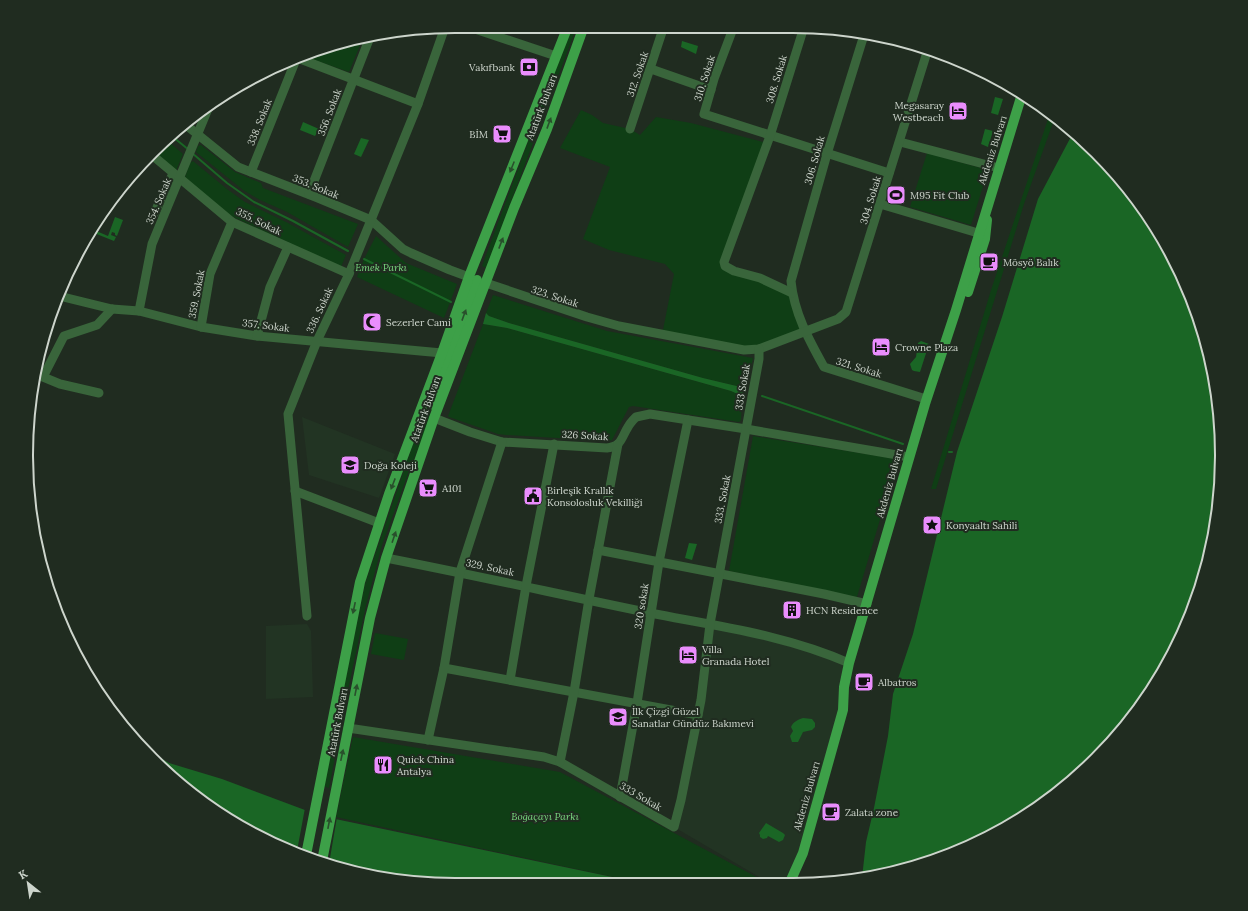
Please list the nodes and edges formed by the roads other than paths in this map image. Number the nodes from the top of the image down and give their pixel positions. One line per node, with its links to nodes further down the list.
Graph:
1 (444, 33): 18 (street, 336. Sokak)
2 (487, 33): 11 (street)
3 (565, 33): 11 (main road, Atatürk Bulvarı)
4 (581, 33): 39 (main road, Atatürk Bulvarı, one-way to 4)
5 (662, 33): 14 (street, 312. Sokak)
6 (731, 33): 16 (street, 310. Sokak)
7 (802, 33): 23 (street, 308. Sokak)
8 (863, 39): 25 (street, 306. Sokak)
9 (368, 42): 15 (street, 356. Sokak)
10 (926, 54): 24 (street, 304. Sokak)
11 (556, 56): 39 (main road, Atatürk Bulvarı, one-way to 39)
12 (305, 61): 15 (street)
13 (293, 66): 28 (street, 338. Sokak)
14 (651, 69): 16 (street); 21 (street, 312. Sokak)
15 (354, 79): 18 (street); 31 (street, 356. Sokak)
16 (711, 90): 23 (street, 310. Sokak)
17 (1020, 100): 27 (main road, Akdeniz Bulvarı)
18 (418, 104): 34 (street, 336. Sokak)
19 (205, 115): 22 (street, 354. Sokak)
20 (189, 128): 22 (street, 353. Sokak)
21 (630, 129)
22 (197, 135): 28 (street, 353. Sokak); 30 (street, 354. Sokak)
23 (770, 136): 25 (street); 40 (street, 308. Sokak)
24 (900, 142): 27 (street); 29 (street, 304. Sokak)
25 (827, 154): 29 (street); 40 (street, 306. Sokak)
26 (156, 158): 30 (street, 355. Sokak)
27 (999, 168): 36 (main road, Akdeniz Bulvarı)
28 (251, 172): 31 (street, 353. Sokak)
29 (889, 173): 32 (street, 304. Sokak)
30 (176, 176): 33 (street); 35 (street, 355. Sokak); 43 (street, 354. Sokak)
31 (309, 194): 34 (street, 353. Sokak)
32 (880, 204): 36 (street); 45 (street, 304. Sokak)
33 (154, 214)
34 (371, 220): 38 (street, 336. Sokak); 39 (street, 353. Sokak)
35 (232, 222): 37 (street, 355. Sokak); 44 (street, 359. Sokak)
36 (980, 238): 51 (main road, Akdeniz Bulvarı)
37 (288, 247): 38 (street, 355. Sokak); 46 (street)
38 (349, 274): 47 (street, 336. Sokak)
39 (478, 279): 48 (street, 323. Sokak); 49 (main road, Atatürk Bulvarı, one-way to 49); 52 (main road, Atatürk Bulvarı)
40 (792, 293): 45 (street, 321. Sokak)
41 (64, 297): 42 (street, 357. Sokak)
42 (112, 308): 43 (street, 357. Sokak); 50 (street)
43 (139, 311): 44 (street, 357. Sokak)
44 (201, 326): 46 (street, 357. Sokak)
45 (804, 332): 48 (street, 304. Sokak); 51 (street, 321. Sokak)
46 (257, 336): 47 (street, 357. Sokak)
47 (317, 341): 49 (street, 357. Sokak); 59 (street, 336. Sokak)
48 (759, 349): 54 (street, 333 Sokak)
49 (442, 353): 60 (main road, Atatürk Bulvarı, one-way to 60)
50 (99, 393)
51 (926, 399): 58 (main road, Akdeniz Bulvarı)
52 (434, 418): 55 (street, 326 Sokak); 62 (main road, Atatürk Bulvarı, one-way to 52)
53 (688, 420): 54 (street, 326 Sokak); 57 (street, 326 Sokak); 63 (street, 320 sokak)
54 (746, 429): 58 (street, 326 Sokak); 65 (street, 333. Sokak)
55 (502, 442): 56 (street, 326 Sokak); 64 (street)
56 (554, 444): 57 (street, 326 Sokak); 66 (street)
57 (618, 444): 61 (street)
58 (909, 457): 68 (main road, Akdeniz Bulvarı)
59 (295, 491): 60 (street); 70 (street, 336. Sokak)
60 (379, 523): 82 (main road, Atatürk Bulvarı, one-way to 82)
61 (598, 550): 63 (street); 67 (street)
62 (386, 558): 64 (street, 329. Sokak); 78 (main road, Atatürk Bulvarı, one-way to 62)
63 (660, 562): 65 (street); 69 (street, 320 sokak)
64 (460, 572): 66 (street, 329. Sokak); 73 (street)
65 (719, 573): 68 (street); 71 (street, 333 Sokak)
66 (526, 586): 67 (street, 329. Sokak); 74 (street)
67 (589, 599): 69 (street, 329. Sokak); 75 (street)
68 (867, 604): 72 (main road, Akdeniz Bulvarı)
69 (651, 613): 71 (street, 329. Sokak); 76 (street, 320 sokak)
70 (307, 616)
71 (710, 624): 72 (street, 329. Sokak); 77 (street, 333 Sokak)
72 (849, 663): 84 (main road, Akdeniz Bulvarı)
73 (444, 668): 74 (street); 79 (street)
74 (510, 680): 75 (street)
75 (574, 692): 76 (street); 80 (street)
76 (637, 704): 77 (street); 81 (street, 320 sokak)
77 (698, 715): 81 (street, 333 Sokak)
78 (348, 728): 79 (street, 333 Sokak); 83 (main road, Atatürk Bulvarı, one-way to 78)
79 (428, 740): 80 (street, 333 Sokak)
80 (560, 762): 81 (street, 333 Sokak)
81 (620, 797)
82 (307, 851)
83 (323, 857)
84 (792, 878)

